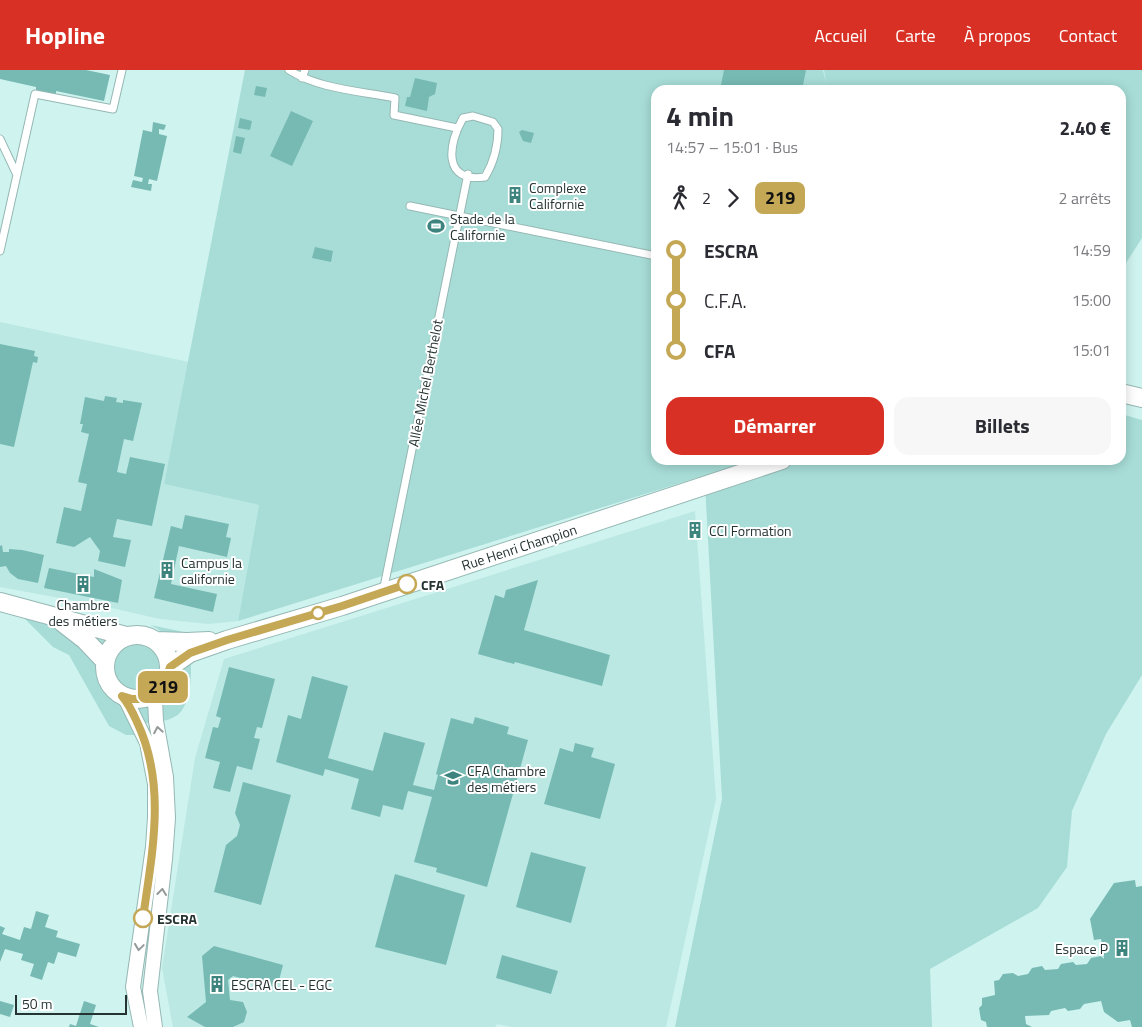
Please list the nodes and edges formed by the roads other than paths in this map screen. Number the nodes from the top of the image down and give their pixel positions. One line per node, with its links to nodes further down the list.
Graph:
1 (122, 70): 8 (lane)
2 (289, 70): 4 (lane)
3 (305, 70): 4 (lane)
4 (302, 78): 5 (lane)
5 (457, 128): 7 (lane); 7 (lane)
6 (0, 139): 8 (lane)
7 (468, 175): 10 (lane, Allée Michel Berthelot)
8 (17, 176): 11 (lane)
9 (410, 206): 10 (lane)
10 (459, 215): 12 (lane); 16 (lane, Allée Michel Berthelot)
11 (0, 251)
12 (651, 255)
13 (1126, 394): 14 (street)
14 (1142, 398)
15 (767, 465): 16 (street, Rue Henri Champion)
16 (383, 592): 20 (street, Rue Henri Champion)
17 (0, 602): 18 (street)
18 (52, 615): 19 (street); 22 (street)
19 (126, 636): 21 (street); 22 (street)
20 (227, 640): 21 (street, Rue Henri Champion); 23 (street, Rue Henri Champion)
21 (157, 641): 23 (street)
22 (105, 661): 25 (street)
23 (170, 667): 24 (street)
24 (160, 690): 25 (street); 27 (street, one-way to 24)
25 (122, 696): 26 (street, one-way to 26)
26 (141, 1027)
27 (155, 1027)

